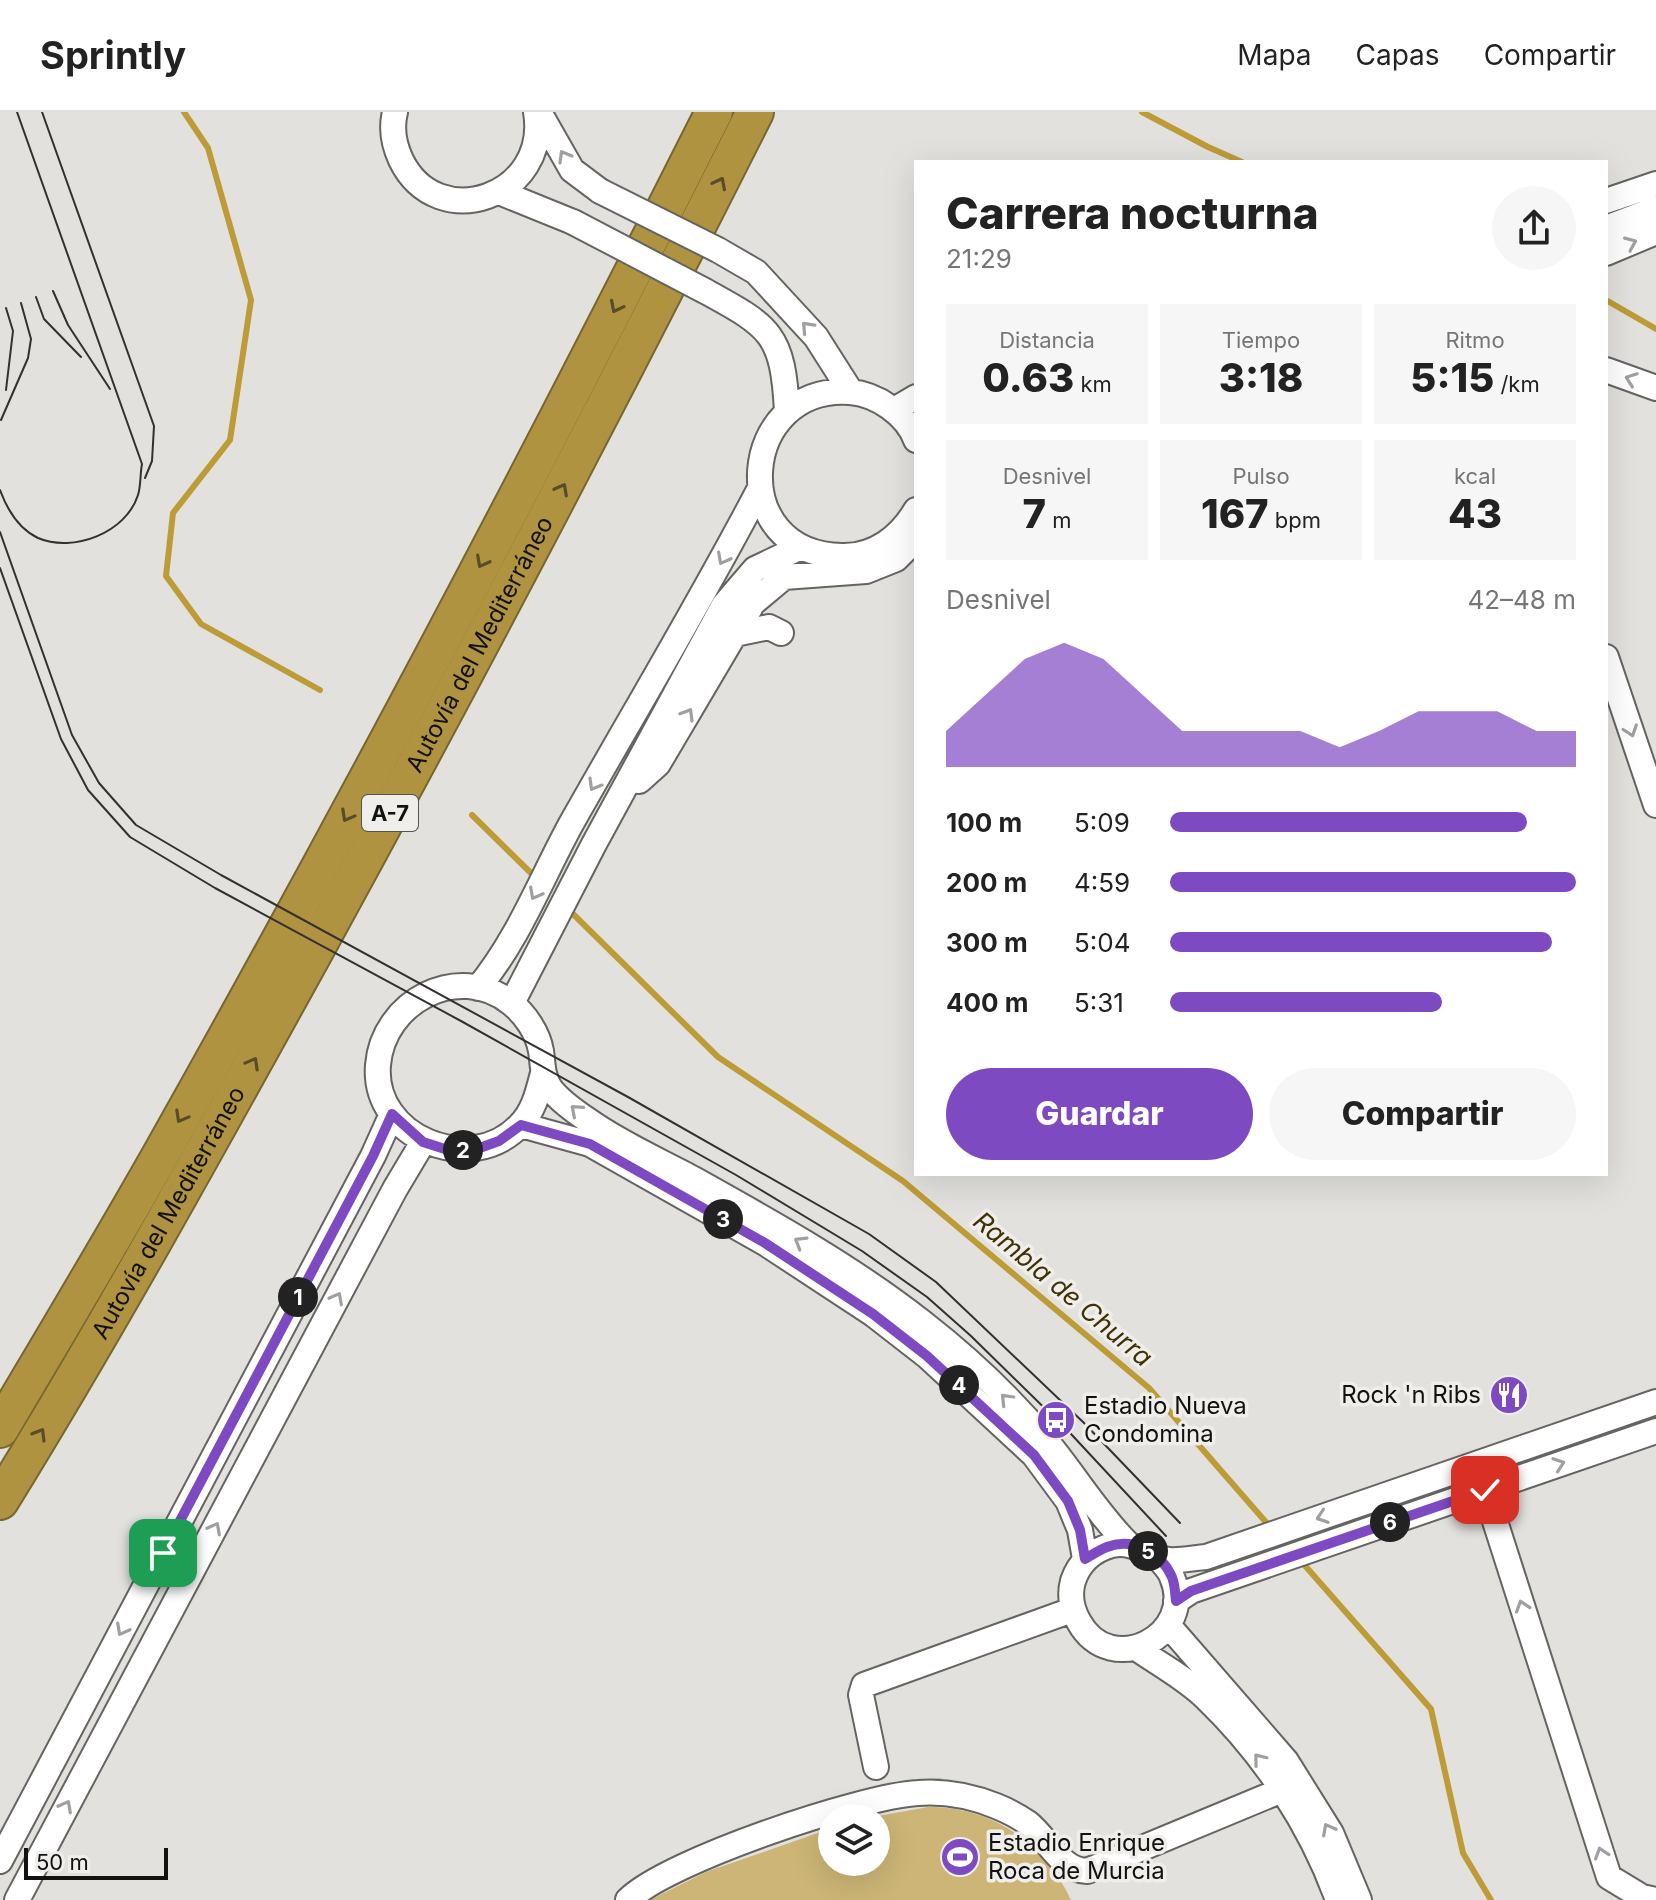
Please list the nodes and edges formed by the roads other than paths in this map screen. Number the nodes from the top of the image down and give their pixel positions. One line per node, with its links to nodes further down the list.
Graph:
1 (395, 112): 6 (street)
2 (538, 112): 6 (street); 14 (street, one-way to 2, bridge)
3 (714, 112): 37 (highway, Autovía del Mediterráneo / A-7, one-way to 37)
4 (755, 112): 41 (highway, Autovía del Mediterráneo / A-7, one-way to 4)
5 (1656, 184): 7 (street)
6 (499, 192): 17 (street, bridge)
7 (1608, 200)
8 (1656, 209): 9 (street)
9 (1608, 227)
10 (1656, 232): 11 (street, one-way to 10)
11 (1608, 252)
12 (1608, 371): 13 (street, one-way to 12)
13 (1656, 388)
14 (851, 392): 16 (street); 17 (street)
15 (914, 398): 16 (street)
16 (894, 410): 18 (street)
17 (787, 412): 19 (street)
18 (914, 435)
19 (759, 490): 22 (street); 30 (street, one-way to 30)
20 (914, 513): 22 (street)
21 (914, 541): 23 (street)
22 (801, 547): 28 (street)
23 (866, 571): 24 (street); 26 (street)
24 (914, 571)
25 (781, 633): 26 (street)
26 (735, 634): 28 (street, one-way to 26)
27 (1608, 663): 29 (street, one-way to 29)
28 (622, 796): 31 (street)
29 (1656, 805)
30 (478, 988): 31 (street); 33 (street)
31 (512, 1003): 32 (street)
32 (543, 1073): 34 (street); 43 (street, one-way to 32)
33 (392, 1114): 35 (street); 52 (street, one-way to 52)
34 (521, 1125): 35 (street); 45 (street)
35 (423, 1142): 53 (street, one-way to 35)
36 (1656, 1402): 39 (street)
37 (0, 1429)
38 (1656, 1431): 40 (street, one-way to 38)
39 (1422, 1483): 42 (street); 44 (street, one-way to 44)
40 (1485, 1490): 42 (street); 57 (street, one-way to 40)
41 (0, 1501)
42 (1406, 1516): 46 (street)
43 (1128, 1544): 44 (street); 45 (street)
44 (1158, 1557): 46 (street)
45 (1085, 1559): 47 (street)
46 (1176, 1601): 48 (street)
47 (1072, 1610): 49 (street); 50 (street)
48 (1168, 1625): 49 (street); 56 (street, one-way to 48)
49 (1136, 1648): 51 (street, one-way to 49)
50 (876, 1767)
51 (1282, 1790): 54 (street); 55 (street)
52 (0, 1861)
53 (17, 1900)
54 (628, 1900)
55 (1338, 1900)
56 (1359, 1900)
57 (1656, 1900)

